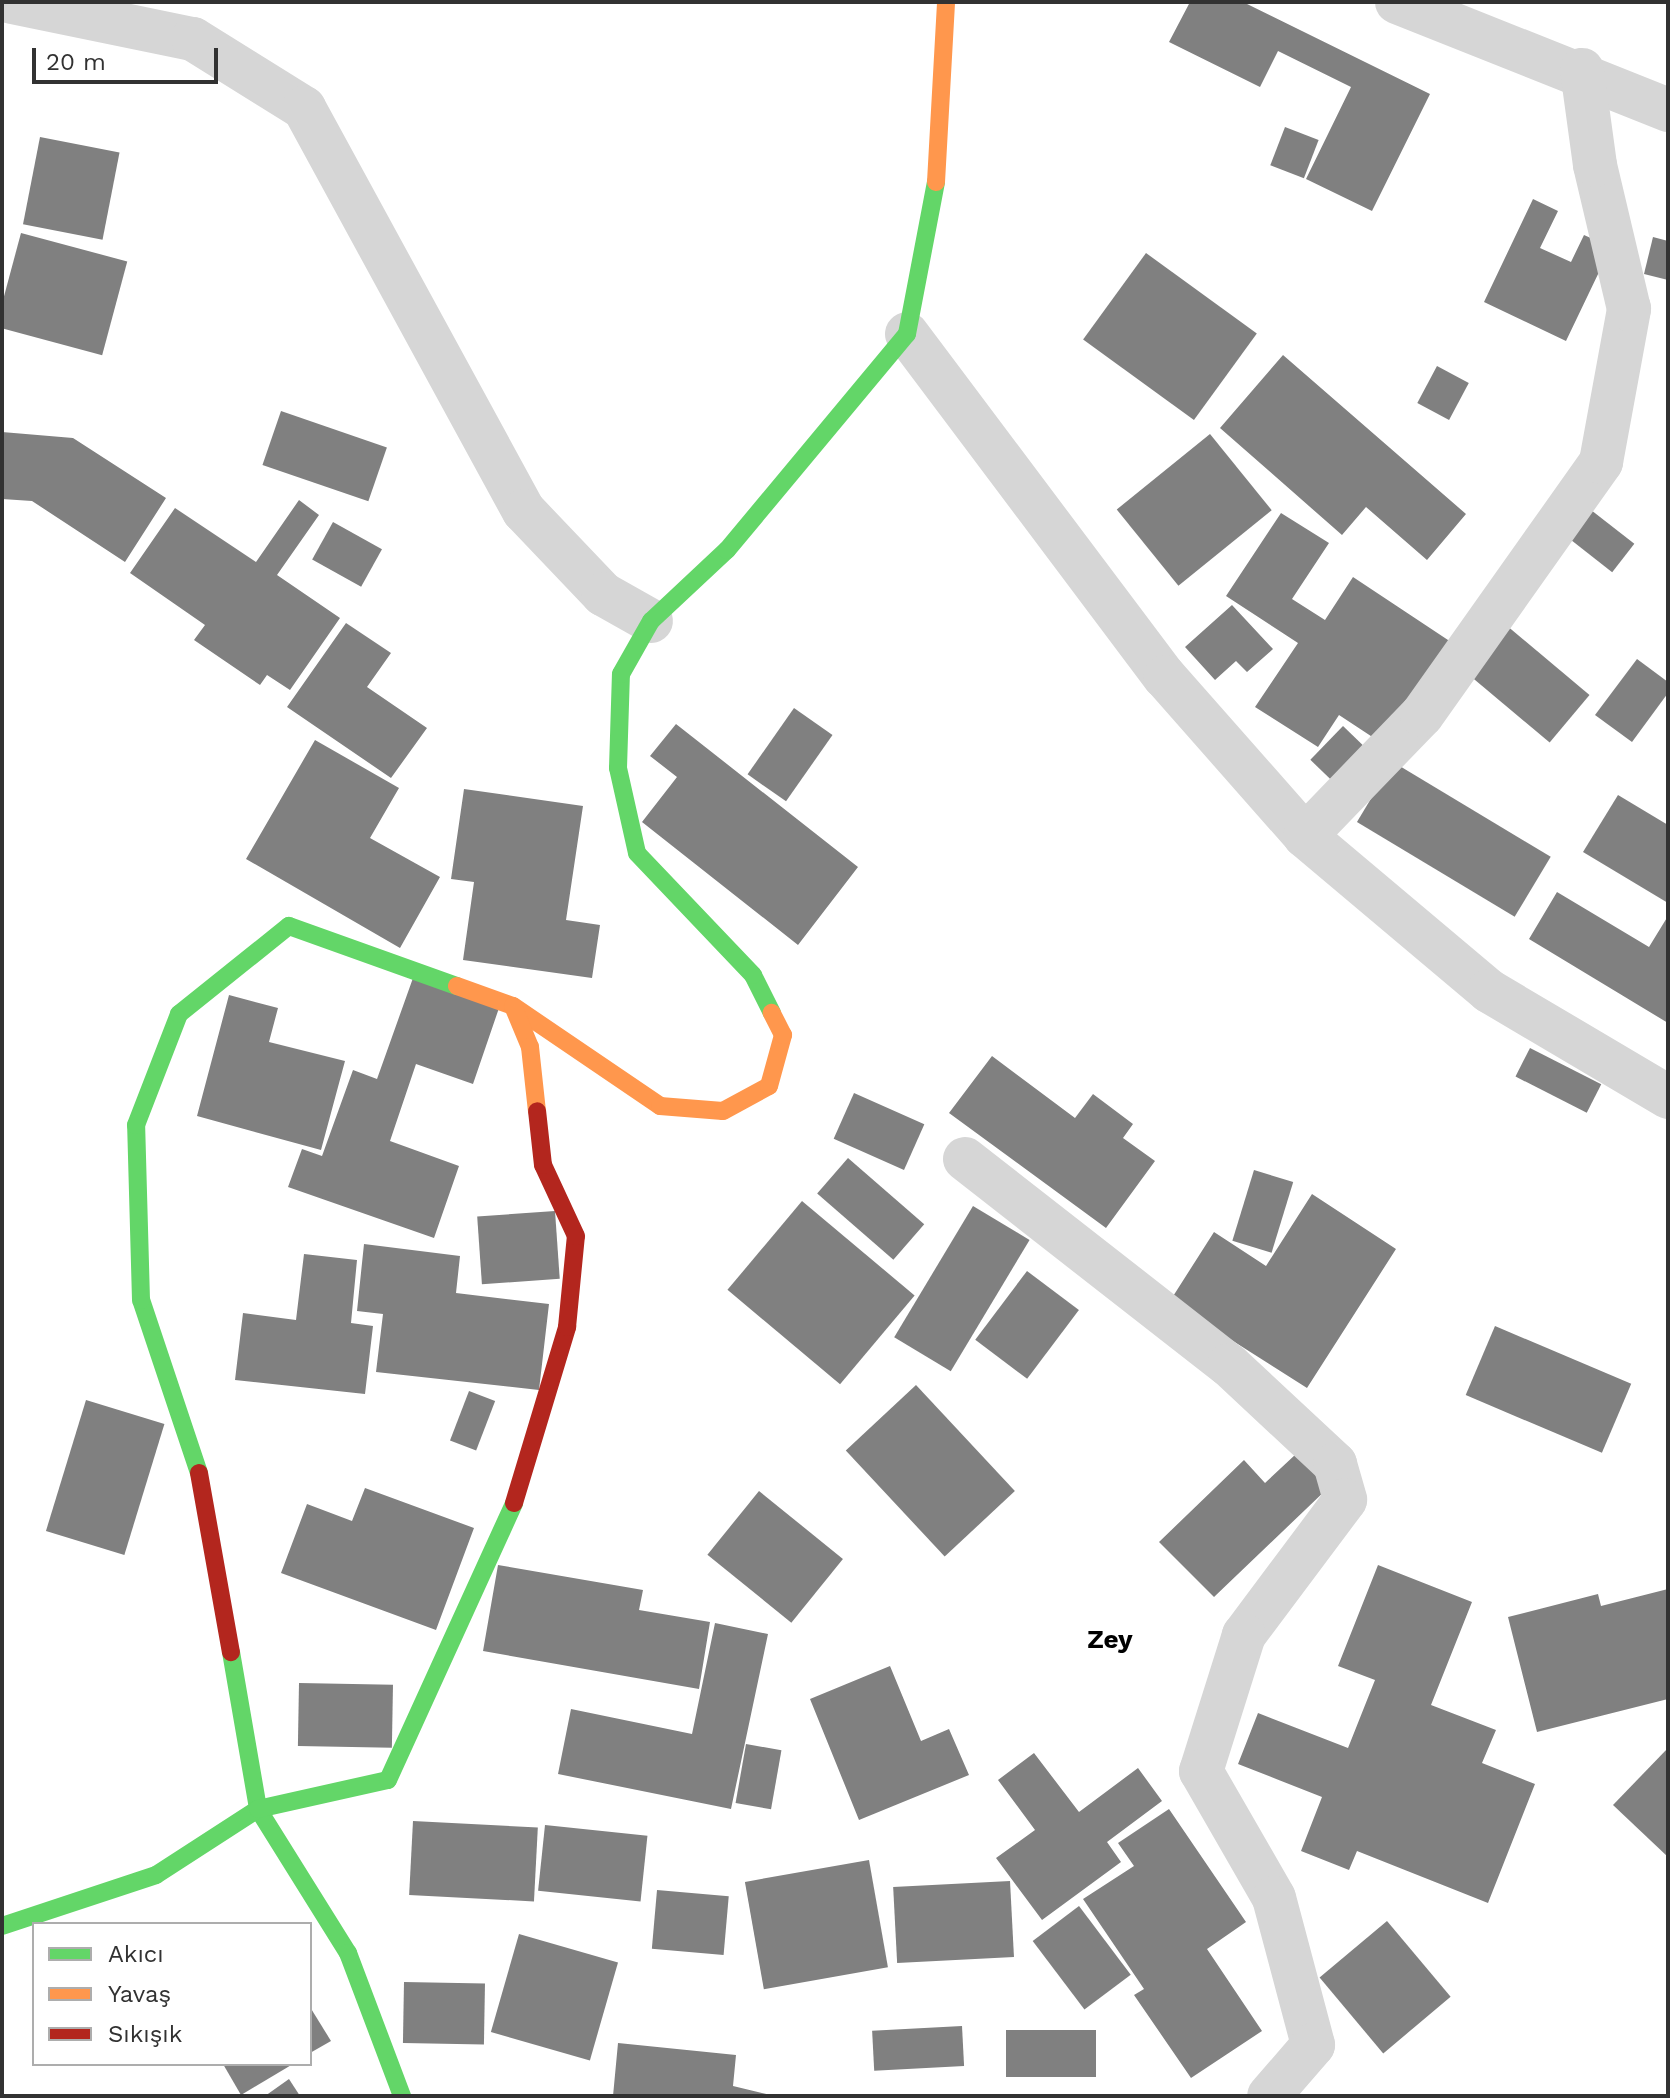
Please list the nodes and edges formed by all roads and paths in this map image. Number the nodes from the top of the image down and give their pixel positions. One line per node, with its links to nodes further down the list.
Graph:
1 (12, 2): 7 (street)
2 (946, 2): 6 (street)
3 (1397, 2): 4 (street)
4 (1582, 70): 5 (street); 8 (street)
5 (1668, 110)
6 (907, 334): 7 (street); 8 (street)
7 (651, 621): 9 (street)
8 (1305, 836): 10 (street)
9 (513, 1006): 12 (street); 12 (street)
10 (1668, 1097)
11 (965, 1159): 15 (street)
12 (258, 1809): 13 (street); 14 (street)
13 (2, 1926)
14 (402, 2096)
15 (1269, 2096)

